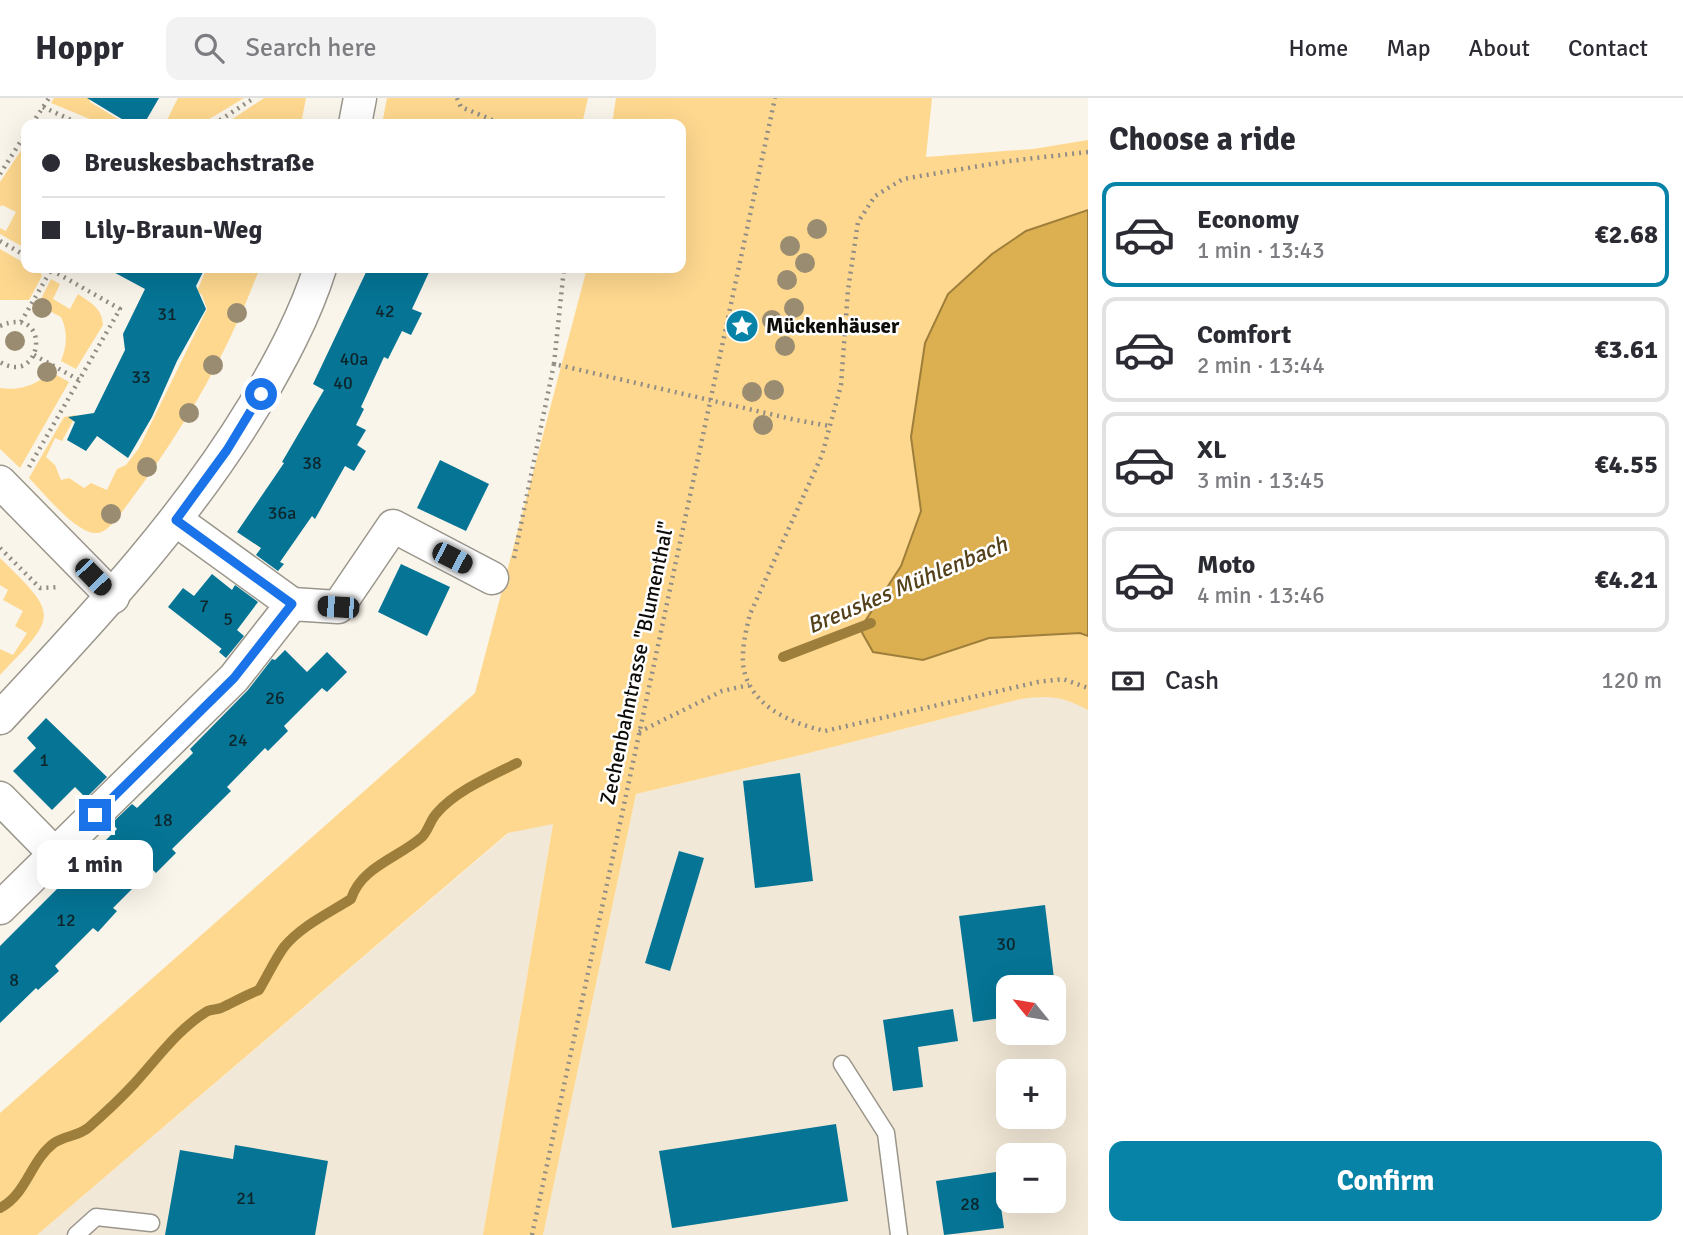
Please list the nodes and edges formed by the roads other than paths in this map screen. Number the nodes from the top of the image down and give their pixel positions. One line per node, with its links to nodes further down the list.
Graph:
1 (360, 98): 2 (street)
2 (356, 119)
3 (318, 273): 5 (street)
4 (6, 488): 7 (street)
5 (176, 520): 7 (street); 8 (street)
6 (492, 578): 8 (street)
7 (103, 587): 9 (street)
8 (292, 604): 11 (street)
9 (0, 718)
10 (0, 798): 11 (street)
11 (56, 855): 12 (street)
12 (0, 908)
13 (842, 1064): 16 (lane)
14 (151, 1223): 15 (lane)
15 (76, 1235)
16 (899, 1235)

